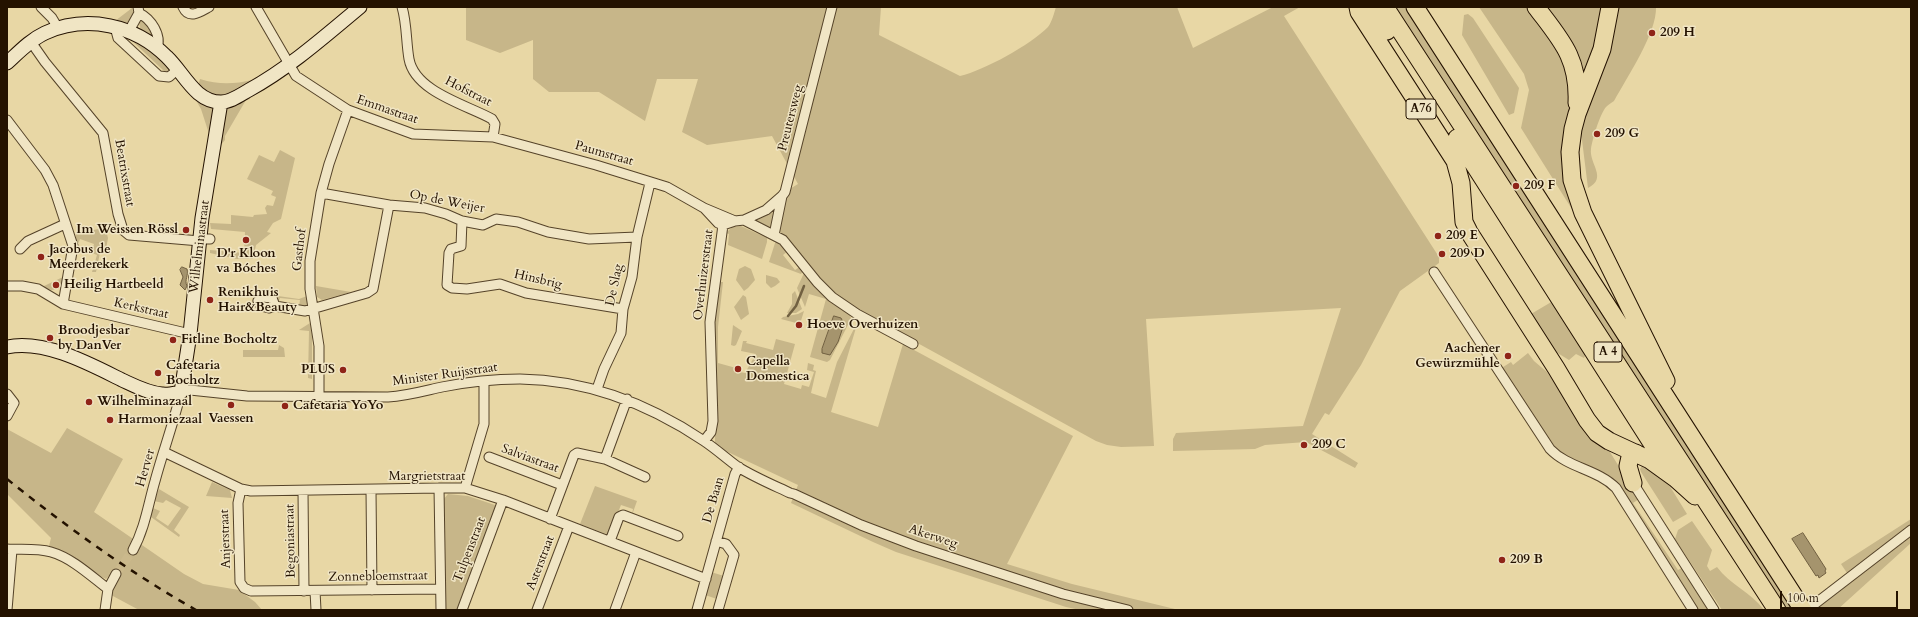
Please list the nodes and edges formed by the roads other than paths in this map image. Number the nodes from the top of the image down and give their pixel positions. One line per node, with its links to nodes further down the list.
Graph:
1 (41, 7): 16 (street)
2 (182, 7): 3 (street)
3 (209, 7)
4 (256, 7): 21 (street, Emmastraat)
5 (360, 7): 21 (street)
6 (402, 7): 27 (street, Hofstraat)
7 (832, 7): 30 (street, Preutersweg)
8 (1358, 7): 61 (highway, A76)
9 (1371, 7): 31 (highway, A76)
10 (1385, 7): 31 (highway, A76)
11 (1415, 7): 58 (highway, A 4)
12 (1536, 7): 25 (highway)
13 (1610, 7): 25 (highway)
14 (138, 10): 17 (street); 19 (street)
15 (115, 27): 16 (street); 17 (street); 22 (street)
16 (58, 28): 18 (street)
17 (128, 31): 19 (street)
18 (31, 42): 20 (street); 40 (street, Beatrixstraat)
19 (157, 49): 22 (street)
20 (7, 63)
21 (289, 66): 23 (street); 24 (street, Emmastraat)
22 (178, 69): 23 (street)
23 (221, 102): 40 (street, Wilhelminastraat)
24 (348, 110): 27 (street, Emmastraat); 29 (street, Gasthof)
25 (1577, 114): 58 (highway, A 4)
26 (7, 120): 36 (street)
27 (493, 137): 28 (street, Paumstraat)
28 (650, 183): 33 (street, Paumstraat); 39 (street, De Slag)
29 (321, 193): 32 (street, Op de Weijer); 46 (street, Gasthof)
30 (782, 196): 34 (street); 38 (street, Preutersweg)
31 (1500, 196): 66 (highway); 75 (highway, A 4)
32 (389, 205): 35 (street, Op de Weijer); 46 (street)
33 (704, 208): 34 (street, Paumstraat); 37 (street, Paumstraat)
34 (739, 220): 37 (street, Overhuizerstraat); 38 (street)
35 (462, 221): 39 (street, Op de Weijer); 47 (street, Hinsbrig)
36 (65, 224): 41 (street); 44 (street)
37 (723, 225): 59 (street, Overhuizerstraat)
38 (774, 235): 49 (street)
39 (637, 237): 47 (street, De Slag)
40 (203, 240): 48 (street, Wilhelminastraat)
41 (20, 249)
42 (1434, 272): 104 (street)
43 (7, 286): 44 (street, Kerkstraat)
44 (63, 304): 48 (street, Kerkstraat)
45 (275, 306): 46 (street)
46 (314, 309): 55 (street, Gasthof)
47 (623, 309): 52 (street, De Slag)
48 (190, 334): 53 (street, Wilhelminastraat)
49 (913, 344)
50 (7, 347): 53 (street)
51 (484, 381): 52 (street, Minister Ruijsstraat); 55 (street, Minister Ruijsstraat); 70 (street)
52 (597, 389): 56 (street, Minister Ruijsstraat)
53 (180, 392): 55 (street, Minister Ruijsstraat); 60 (street, Herver)
54 (7, 394): 57 (street)
55 (319, 396)
56 (627, 399): 59 (street, Minister Ruijsstraat); 63 (street)
57 (7, 416)
58 (1685, 427): 93 (highway, A 4)
59 (704, 441): 64 (street, Minister Ruijsstraat)
60 (164, 452): 71 (street, Margrietstraat); 83 (street, Herver)
61 (1636, 453): 66 (highway); 67 (highway)
62 (489, 457): 68 (street, Salviastraat)
63 (605, 459): 65 (street); 68 (street)
64 (739, 467): 81 (street, De Baan); 103 (street, Akerweg)
65 (646, 477)
66 (1675, 478): 75 (highway, A 4)
67 (1633, 483): 105 (street)
68 (562, 485): 76 (street)
69 (439, 488): 70 (street, Margrietstraat); 72 (street, Margrietstraat); 89 (street, Tulpenstraat)
70 (465, 488): 74 (street, Margrietstraat)
71 (241, 489): 73 (street, Margrietstraat); 88 (street, Anjerstraat)
72 (371, 490): 73 (street, Margrietstraat); 90 (street)
73 (303, 491): 91 (street, Begoniastraat)
74 (503, 500): 76 (street, Margrietstraat); 98 (street, Tulpenstraat)
75 (1711, 511): 106 (highway, A 4)
76 (550, 519): 77 (street, Margrietstraat)
77 (569, 526): 80 (street, Margrietstraat); 99 (street, Asterstraat)
78 (1911, 530): 93 (street)
79 (678, 536): 80 (street)
80 (610, 541): 84 (street, Margrietstraat)
81 (716, 541): 86 (street, De Baan); 102 (street, De Baan)
82 (10, 549): 87 (street); 94 (street)
83 (133, 550)
84 (636, 552): 86 (street, Margrietstraat); 100 (street)
85 (116, 574): 87 (street)
86 (706, 579): 101 (street, De Baan)
87 (108, 588): 95 (street)
88 (244, 588): 91 (street, Zonnebloemstraat)
89 (440, 589): 90 (street, Zonnebloemstraat); 97 (street, Tulpenstraat)
90 (372, 590): 92 (street, Zonnebloemstraat)
91 (304, 591): 92 (street, Zonnebloemstraat)
92 (316, 591): 96 (street, Zonnebloemstraat)
93 (1802, 606)
94 (7, 610)
95 (105, 610)
96 (316, 610)
97 (441, 610)
98 (462, 610)
99 (537, 610)
100 (615, 610)
101 (697, 610)
102 (718, 610)
103 (1128, 610)
104 (1694, 610)
105 (1714, 610)
106 (1777, 610)

